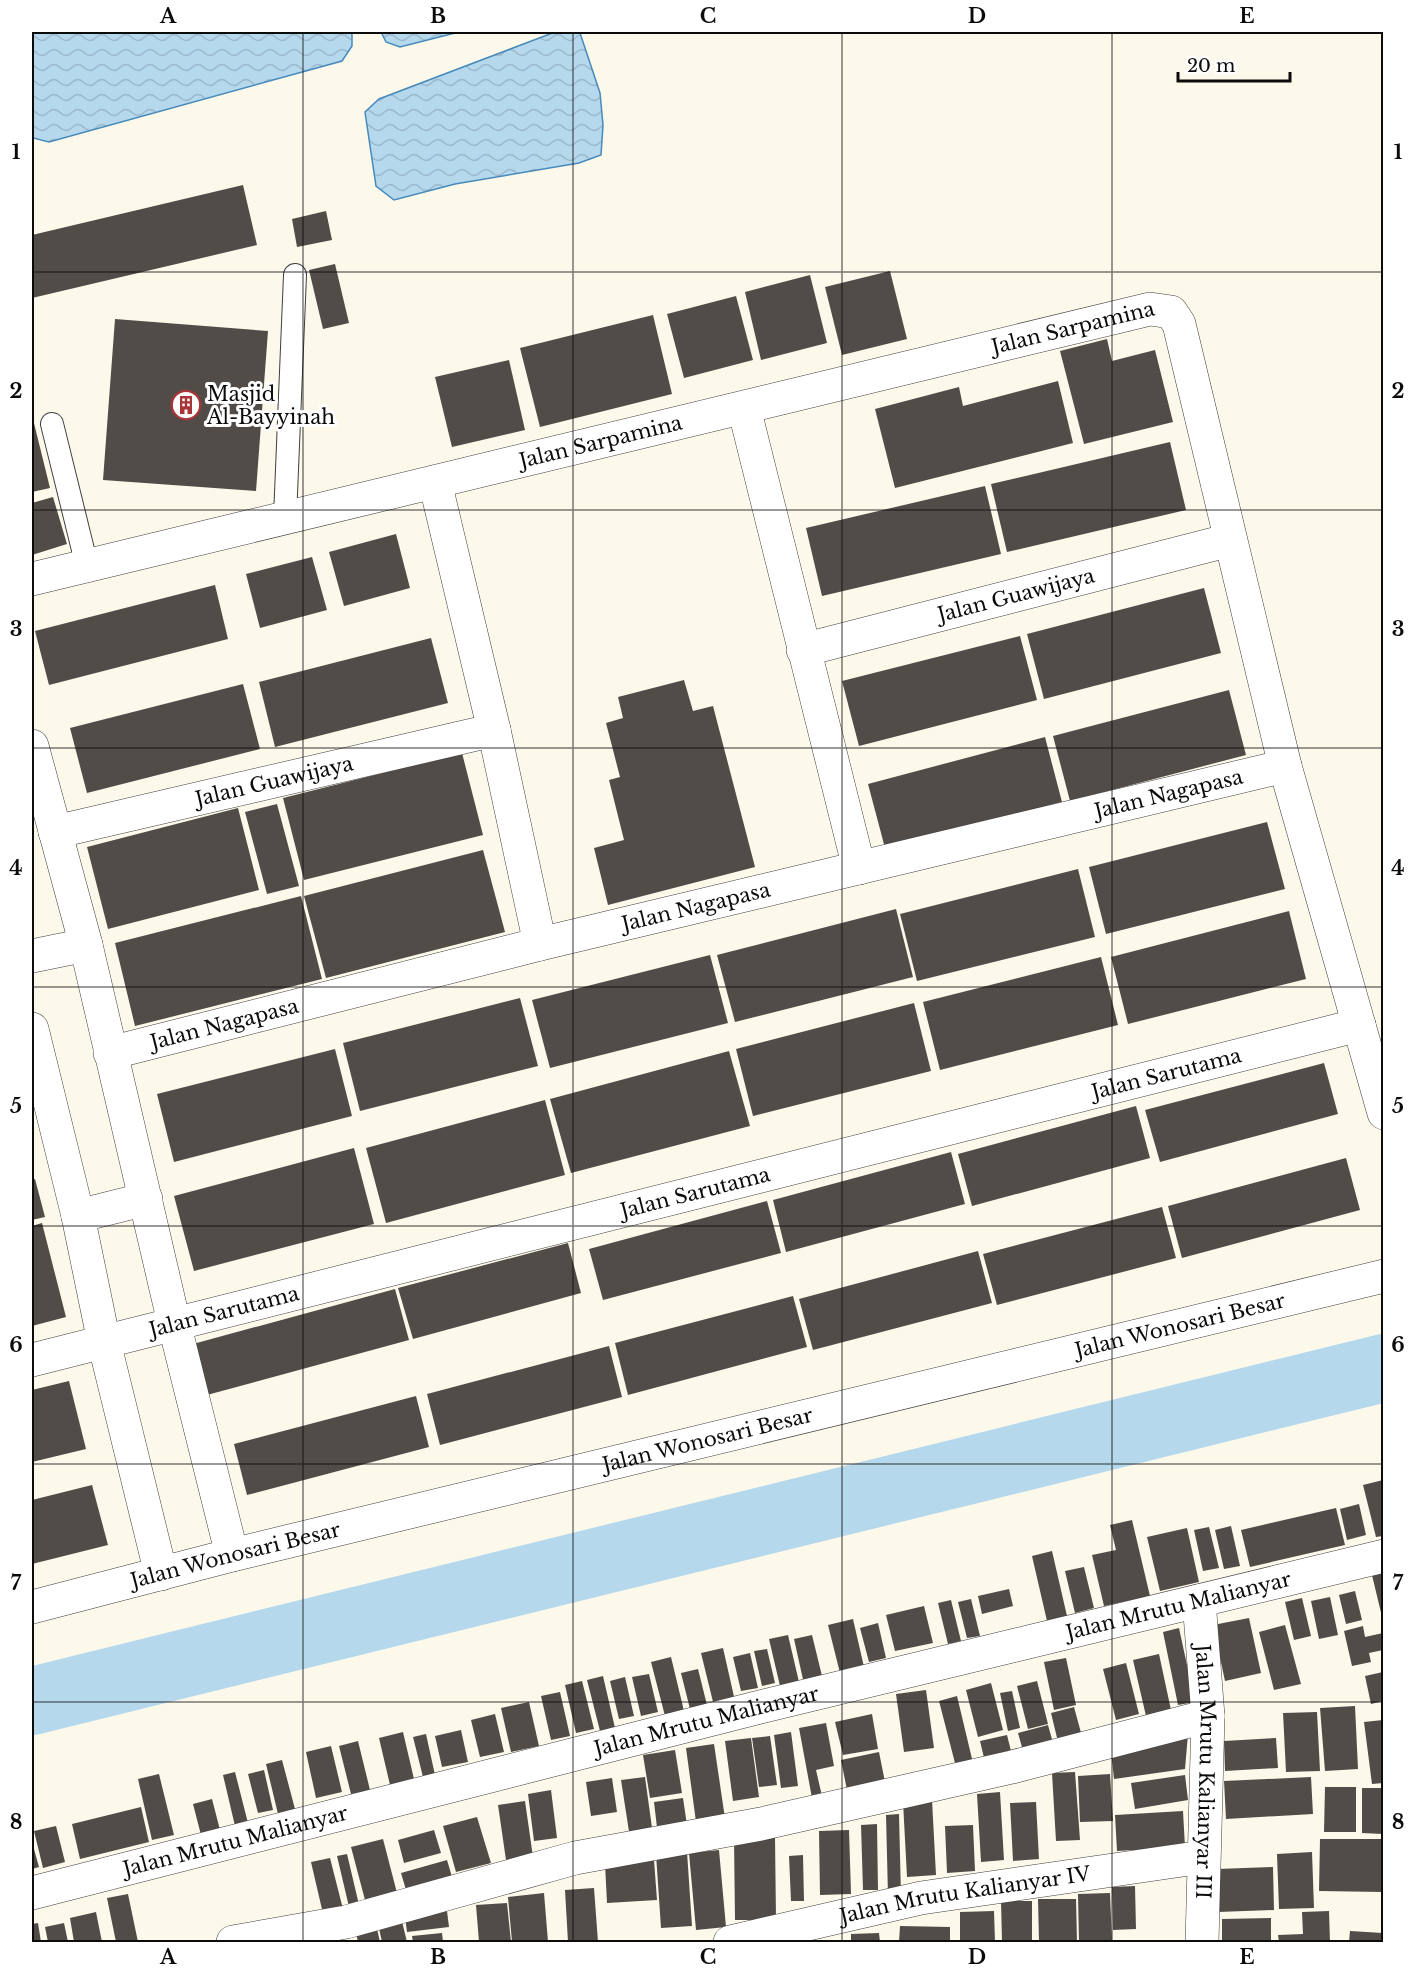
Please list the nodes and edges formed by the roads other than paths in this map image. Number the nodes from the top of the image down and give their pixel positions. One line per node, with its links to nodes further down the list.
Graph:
1 (295, 275): 5 (lane)
2 (744, 408): 4 (street, Jalan Sarpamina); 6 (street, Jalan Sarpamina); 9 (street)
3 (52, 424): 7 (lane)
4 (435, 482): 5 (street, Jalan Sarpamina); 10 (street)
5 (285, 518): 7 (street, Jalan Sarpamina)
6 (1230, 540): 9 (street, Jalan Guawijaya); 12 (street)
7 (87, 566): 8 (street, Jalan Sarpamina)
8 (32, 579)
9 (803, 650): 14 (street)
10 (494, 730): 13 (street, Jalan Guawijaya); 15 (street)
11 (32, 746): 13 (street)
12 (1285, 766): 14 (street, Jalan Nagapasa); 18 (street)
13 (55, 832): 16 (street)
14 (859, 868): 15 (street, Jalan Nagapasa)
15 (540, 944): 20 (street, Jalan Nagapasa)
16 (86, 945): 17 (street); 20 (street)
17 (32, 956)
18 (1359, 1025): 22 (street); 26 (street, Jalan Sarutama)
19 (32, 1029): 21 (street)
20 (110, 1053): 23 (street)
21 (39, 1090): 24 (street)
22 (1383, 1113)
23 (146, 1198): 24 (street); 26 (street)
24 (78, 1216): 27 (street)
25 (1383, 1276): 29 (street, Jalan Wonosari Besar)
26 (174, 1323): 27 (street, Jalan Sarutama); 29 (street)
27 (104, 1342): 28 (street, Jalan Sarutama); 31 (street)
28 (32, 1360)
29 (232, 1554): 31 (street, Jalan Wonosari Besar)
30 (1383, 1556): 32 (street, Jalan Mrutu Malianyar)
31 (161, 1574): 33 (street, Jalan Wonosari Besar)
32 (1199, 1601): 34 (street, Jalan Mrutu Kalianyar III); 36 (street, Jalan Mrutu Malianyar)
33 (32, 1607)
34 (1208, 1716): 35 (street, Jalan Mrutu Kalianyar III); 37 (street)
35 (1203, 1857): 38 (street, Jalan Mrutu Kalianyar IV); 39 (street, Jalan Mrutu Kalianyar III)
36 (32, 1893)
37 (233, 1942)
38 (730, 1942)
39 (1202, 1942)

